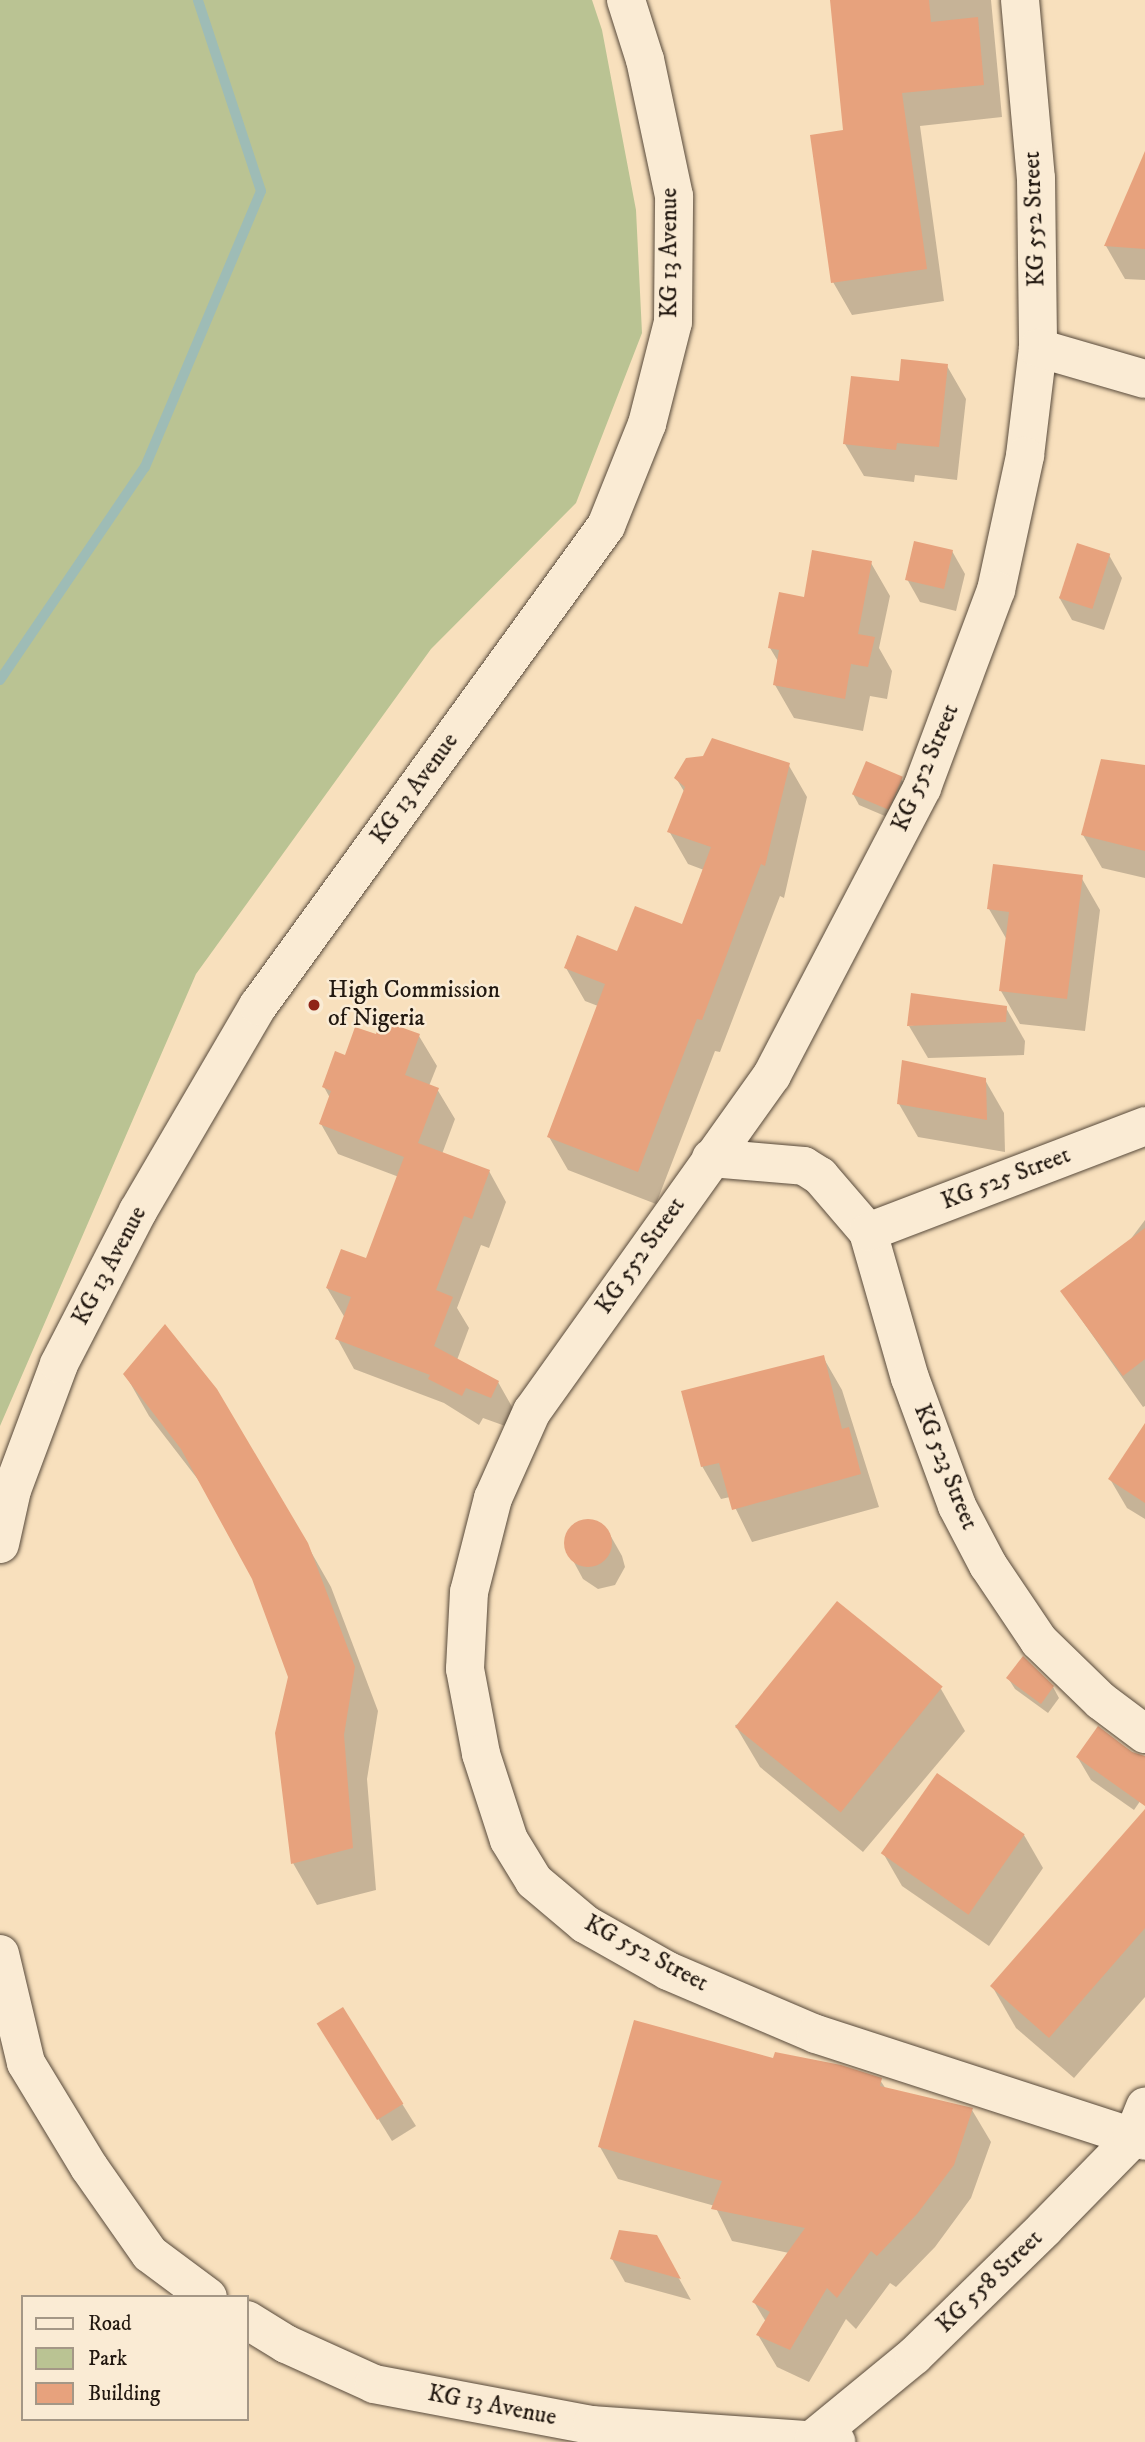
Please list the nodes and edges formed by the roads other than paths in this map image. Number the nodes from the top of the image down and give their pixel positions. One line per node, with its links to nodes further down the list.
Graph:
1 (626, 0): 8 (street, KG 13 Avenue)
2 (1020, 0): 3 (street, KG 552 Street)
3 (1038, 348): 4 (street); 6 (street, KG 552 Street)
4 (1145, 379)
5 (1145, 1126): 7 (street, KG 525 Street)
6 (711, 1158): 7 (street, KG 523 Street); 11 (street, KG 552 Street)
7 (868, 1232): 9 (street, KG 523 Street)
8 (0, 1544)
9 (1145, 1734)
10 (0, 1954): 12 (street)
11 (1141, 2129): 15 (street, KG 558 Street)
12 (205, 2295)
13 (248, 2321): 14 (street, KG 13 Avenue)
14 (595, 2433): 15 (street, KG 13 Avenue)
15 (825, 2440)

